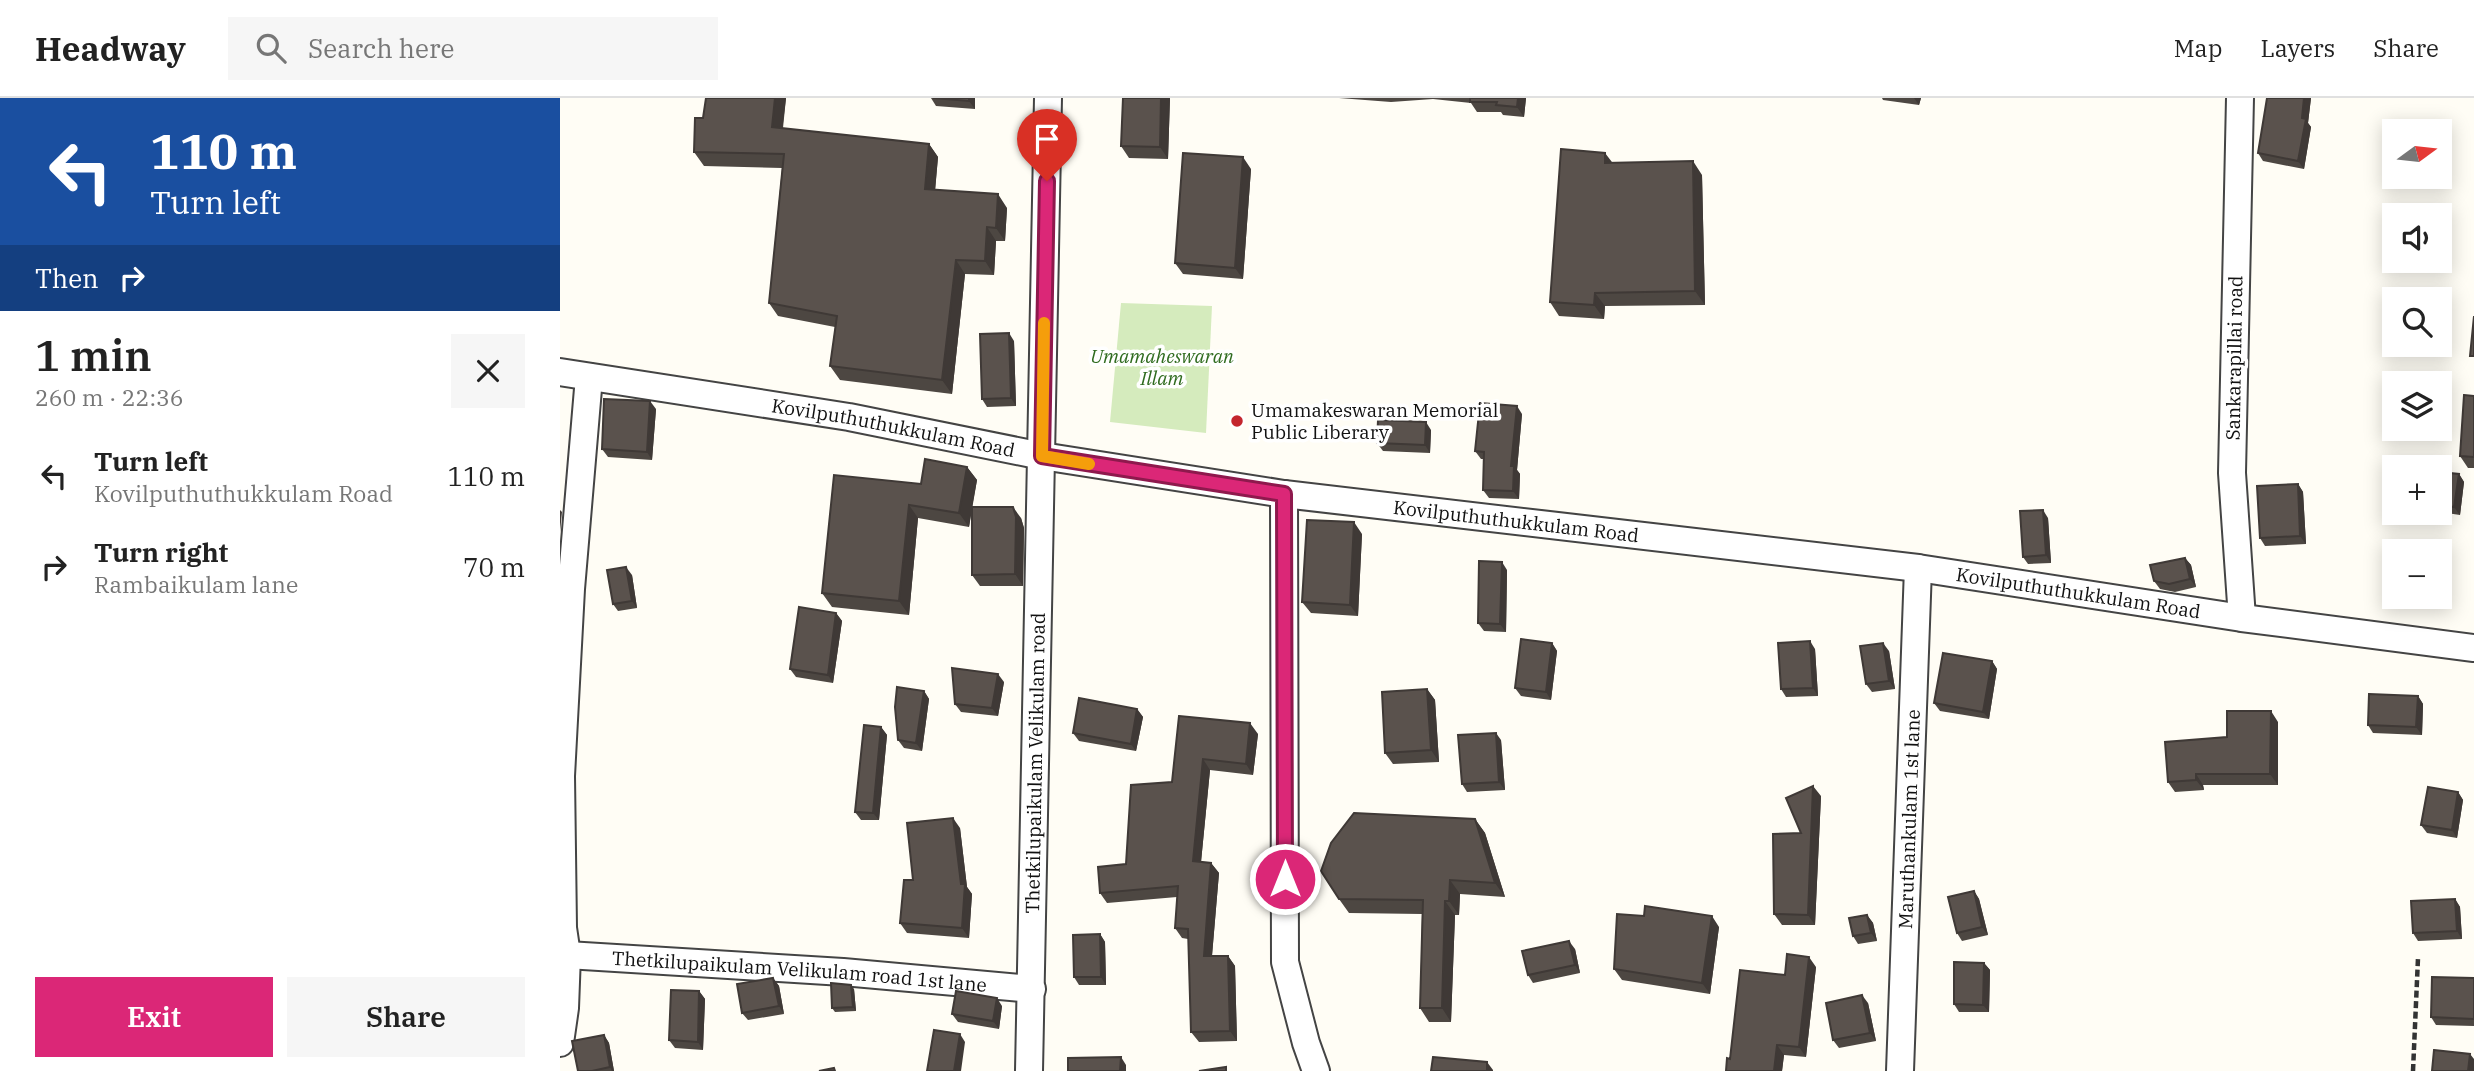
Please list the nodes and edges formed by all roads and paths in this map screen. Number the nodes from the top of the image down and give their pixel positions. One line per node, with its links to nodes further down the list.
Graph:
1 (1048, 98): 5 (street, Thetkilupaikulam Velikulam road)
2 (2240, 98): 8 (street, Sankarapillai road)
3 (560, 372): 4 (street, Kovilputhuthukkulam Road)
4 (589, 377): 5 (street, Kovilputhuthukkulam Road); 10 (street)
5 (1042, 456): 6 (street, Kovilputhuthukkulam Road); 13 (street, Thetkilupaikulam Velikulam road)
6 (1284, 494): 7 (street, Kovilputhuthukkulam Road); 16 (street)
7 (1918, 568): 8 (street, Kovilputhuthukkulam Road); 17 (street, Maruthankulam 1st lane)
8 (2242, 618): 9 (street, Kovilputhuthukkulam Road)
9 (2474, 648)
10 (561, 890): 11 (street)
11 (566, 955): 13 (street, Thetkilupaikulam Velikulam road 1st lane); 14 (street)
12 (2418, 958): 18 (path)
13 (1032, 989): 15 (street, Thetkilupaikulam Velikulam road)
14 (560, 1043)
15 (1029, 1071)
16 (1316, 1071)
17 (1900, 1071)
18 (2413, 1071)

